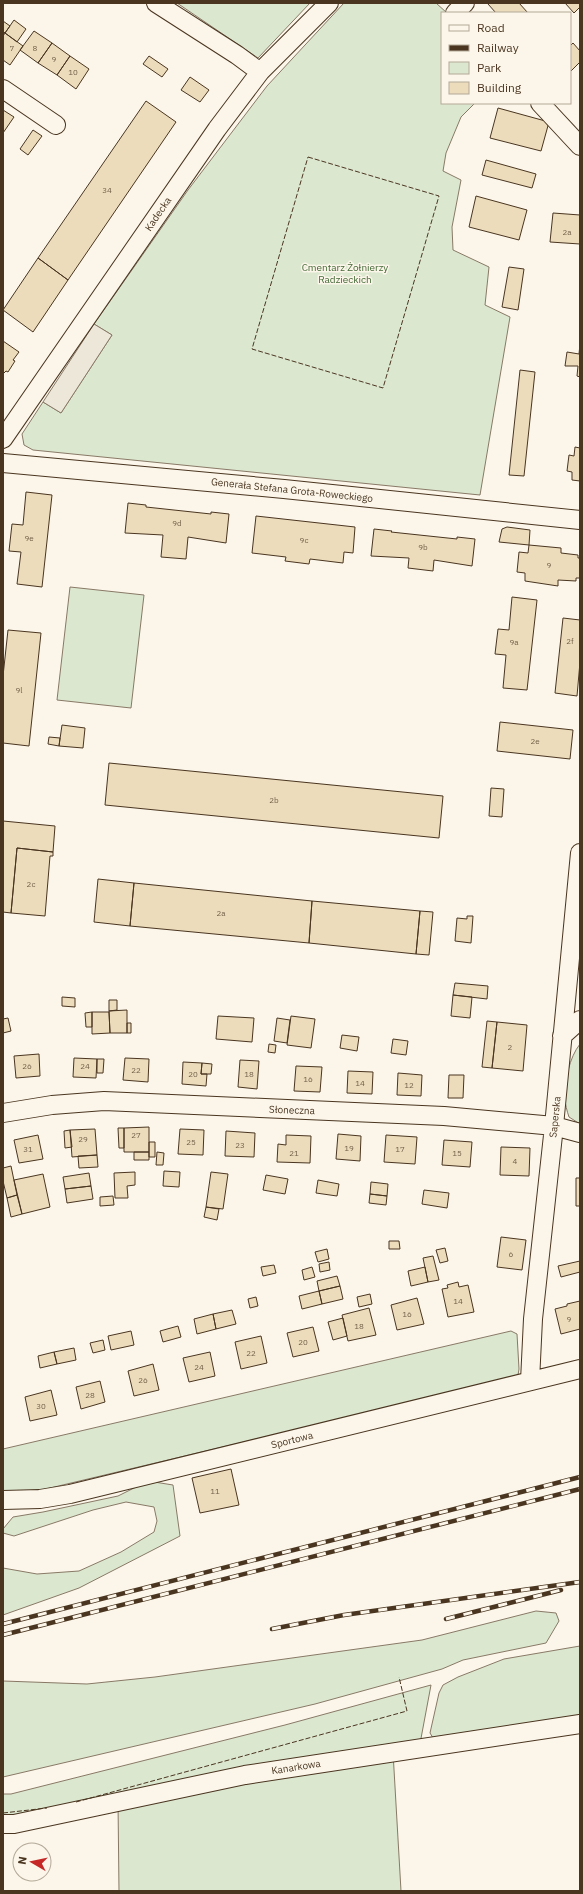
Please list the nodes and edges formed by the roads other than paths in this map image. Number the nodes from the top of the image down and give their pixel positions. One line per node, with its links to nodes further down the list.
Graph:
1 (156, 3): 7 (street)
2 (329, 3): 7 (street, Kadecka)
3 (446, 3): 5 (street)
4 (465, 3): 6 (street)
5 (454, 12)
6 (456, 12)
7 (260, 72): 12 (street, Kadecka)
8 (3, 89): 10 (street)
9 (541, 104): 11 (street)
10 (56, 125)
11 (580, 146)
12 (3, 439)
13 (3, 463): 14 (street, Generała Stefana Grota-Roweckiego)
14 (580, 520)
15 (580, 853): 17 (street, Saperska)
16 (580, 1020): 17 (street)
17 (562, 1036): 19 (street, Saperska)
18 (3, 1113): 19 (street, Słoneczna)
19 (554, 1126): 20 (street, Słoneczna); 22 (street, Saperska)
20 (580, 1133)
21 (580, 1369): 22 (street, Sportowa)
22 (530, 1381): 23 (street, Sportowa)
23 (3, 1500)
24 (580, 1724): 25 (street, Kanarkowa)
25 (9, 1824)

